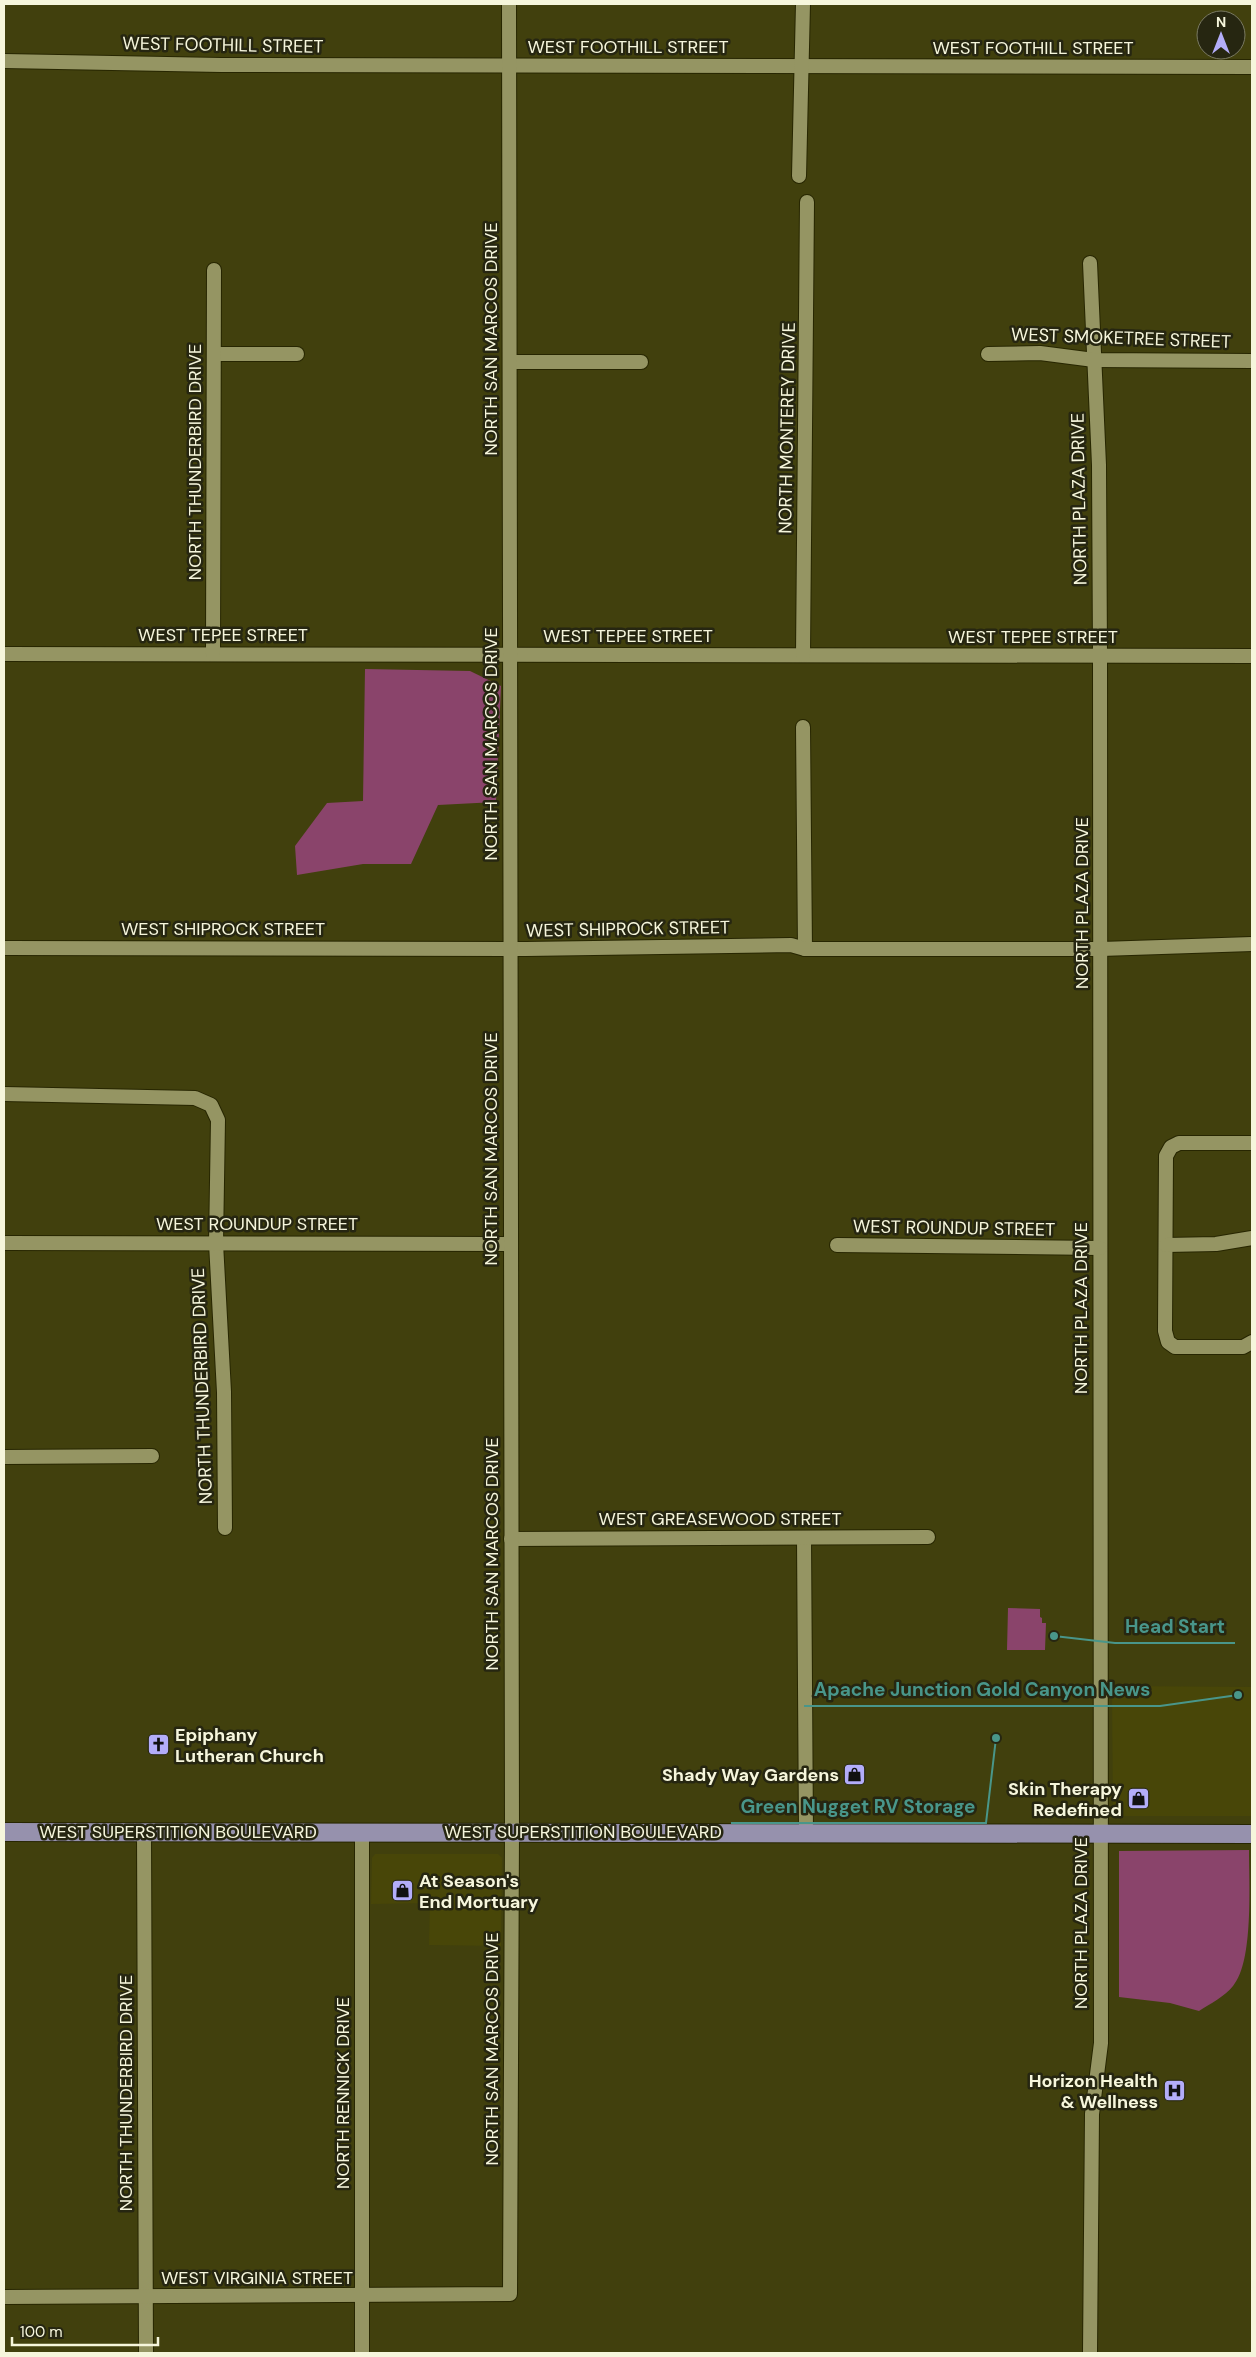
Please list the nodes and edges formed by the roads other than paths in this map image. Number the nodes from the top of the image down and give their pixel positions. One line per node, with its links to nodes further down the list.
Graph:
1 (509, 4): 4 (street, NORTH SAN MARCOS DRIVE)
2 (803, 4): 5 (street)
3 (4, 61): 4 (street, WEST FOOTHILL STREET)
4 (509, 66): 5 (street, WEST FOOTHILL STREET); 16 (street, NORTH SAN MARCOS DRIVE)
5 (802, 66): 6 (street, WEST FOOTHILL STREET); 7 (street)
6 (1252, 67)
7 (799, 176)
8 (808, 202): 21 (street, NORTH MONTEREY DRIVE)
9 (1090, 262): 14 (street, NORTH PLAZA DRIVE)
10 (214, 270): 11 (street, NORTH THUNDERBIRD DRIVE)
11 (214, 354): 12 (street); 19 (street, NORTH THUNDERBIRD DRIVE)
12 (297, 354)
13 (988, 354): 14 (street, WEST SMOKETREE STREET)
14 (1094, 360): 15 (street, WEST SMOKETREE STREET); 22 (street, NORTH PLAZA DRIVE)
15 (1252, 361)
16 (510, 362): 17 (street); 20 (street, NORTH SAN MARCOS DRIVE)
17 (641, 362)
18 (4, 654): 19 (street, WEST TEPEE STREET)
19 (213, 654): 20 (street, WEST TEPEE STREET)
20 (510, 655): 21 (street, WEST TEPEE STREET); 27 (street, NORTH SAN MARCOS DRIVE)
21 (803, 655): 22 (street, WEST TEPEE STREET)
22 (1100, 656): 23 (street, WEST TEPEE STREET); 29 (street, NORTH PLAZA DRIVE)
23 (1252, 656)
24 (803, 727): 28 (street)
25 (1252, 944): 29 (street, WEST SHIPROCK STREET)
26 (4, 948): 27 (street, WEST SHIPROCK STREET)
27 (510, 949): 28 (street, WEST SHIPROCK STREET); 35 (street, NORTH SAN MARCOS DRIVE)
28 (805, 949): 29 (street, WEST SHIPROCK STREET)
29 (1101, 949): 38 (street, NORTH PLAZA DRIVE)
30 (4, 1094): 34 (street, NORTH THUNDERBIRD DRIVE)
31 (1252, 1143): 37 (street)
32 (1252, 1238): 37 (street)
33 (4, 1243): 34 (street, WEST ROUNDUP STREET)
34 (216, 1243): 35 (street, WEST ROUNDUP STREET); 42 (street, NORTH THUNDERBIRD DRIVE)
35 (510, 1244): 45 (street, NORTH SAN MARCOS DRIVE)
36 (837, 1245): 38 (street, WEST ROUNDUP STREET)
37 (1166, 1245): 39 (street)
38 (1100, 1248): 51 (street, NORTH PLAZA DRIVE)
39 (1252, 1342)
40 (4, 1456): 41 (street)
41 (152, 1456)
42 (225, 1528)
43 (928, 1536): 44 (street, WEST GREASEWOOD STREET)
44 (804, 1538): 45 (street, WEST GREASEWOOD STREET); 50 (street)
45 (511, 1539): 49 (street, NORTH SAN MARCOS DRIVE)
46 (4, 1832): 47 (main road, WEST SUPERSTITION BOULEVARD)
47 (144, 1832): 48 (main road, WEST SUPERSTITION BOULEVARD); 54 (street, NORTH THUNDERBIRD DRIVE)
48 (362, 1832): 49 (main road, WEST SUPERSTITION BOULEVARD); 56 (street, NORTH RENNICK DRIVE)
49 (512, 1832): 50 (main road, WEST SUPERSTITION BOULEVARD); 53 (street, NORTH SAN MARCOS DRIVE)
50 (806, 1833): 51 (main road, WEST SUPERSTITION BOULEVARD)
51 (1100, 1834): 52 (main road, WEST SUPERSTITION BOULEVARD); 59 (street, NORTH PLAZA DRIVE)
52 (1252, 1834)
53 (510, 2294): 56 (street, WEST VIRGINIA STREET)
54 (146, 2296): 55 (street, WEST VIRGINIA STREET); 56 (street, WEST VIRGINIA STREET); 57 (street, NORTH THUNDERBIRD DRIVE)
55 (4, 2297)
56 (362, 2297): 58 (street, NORTH RENNICK DRIVE)
57 (146, 2353)
58 (362, 2353)
59 (1090, 2353)

